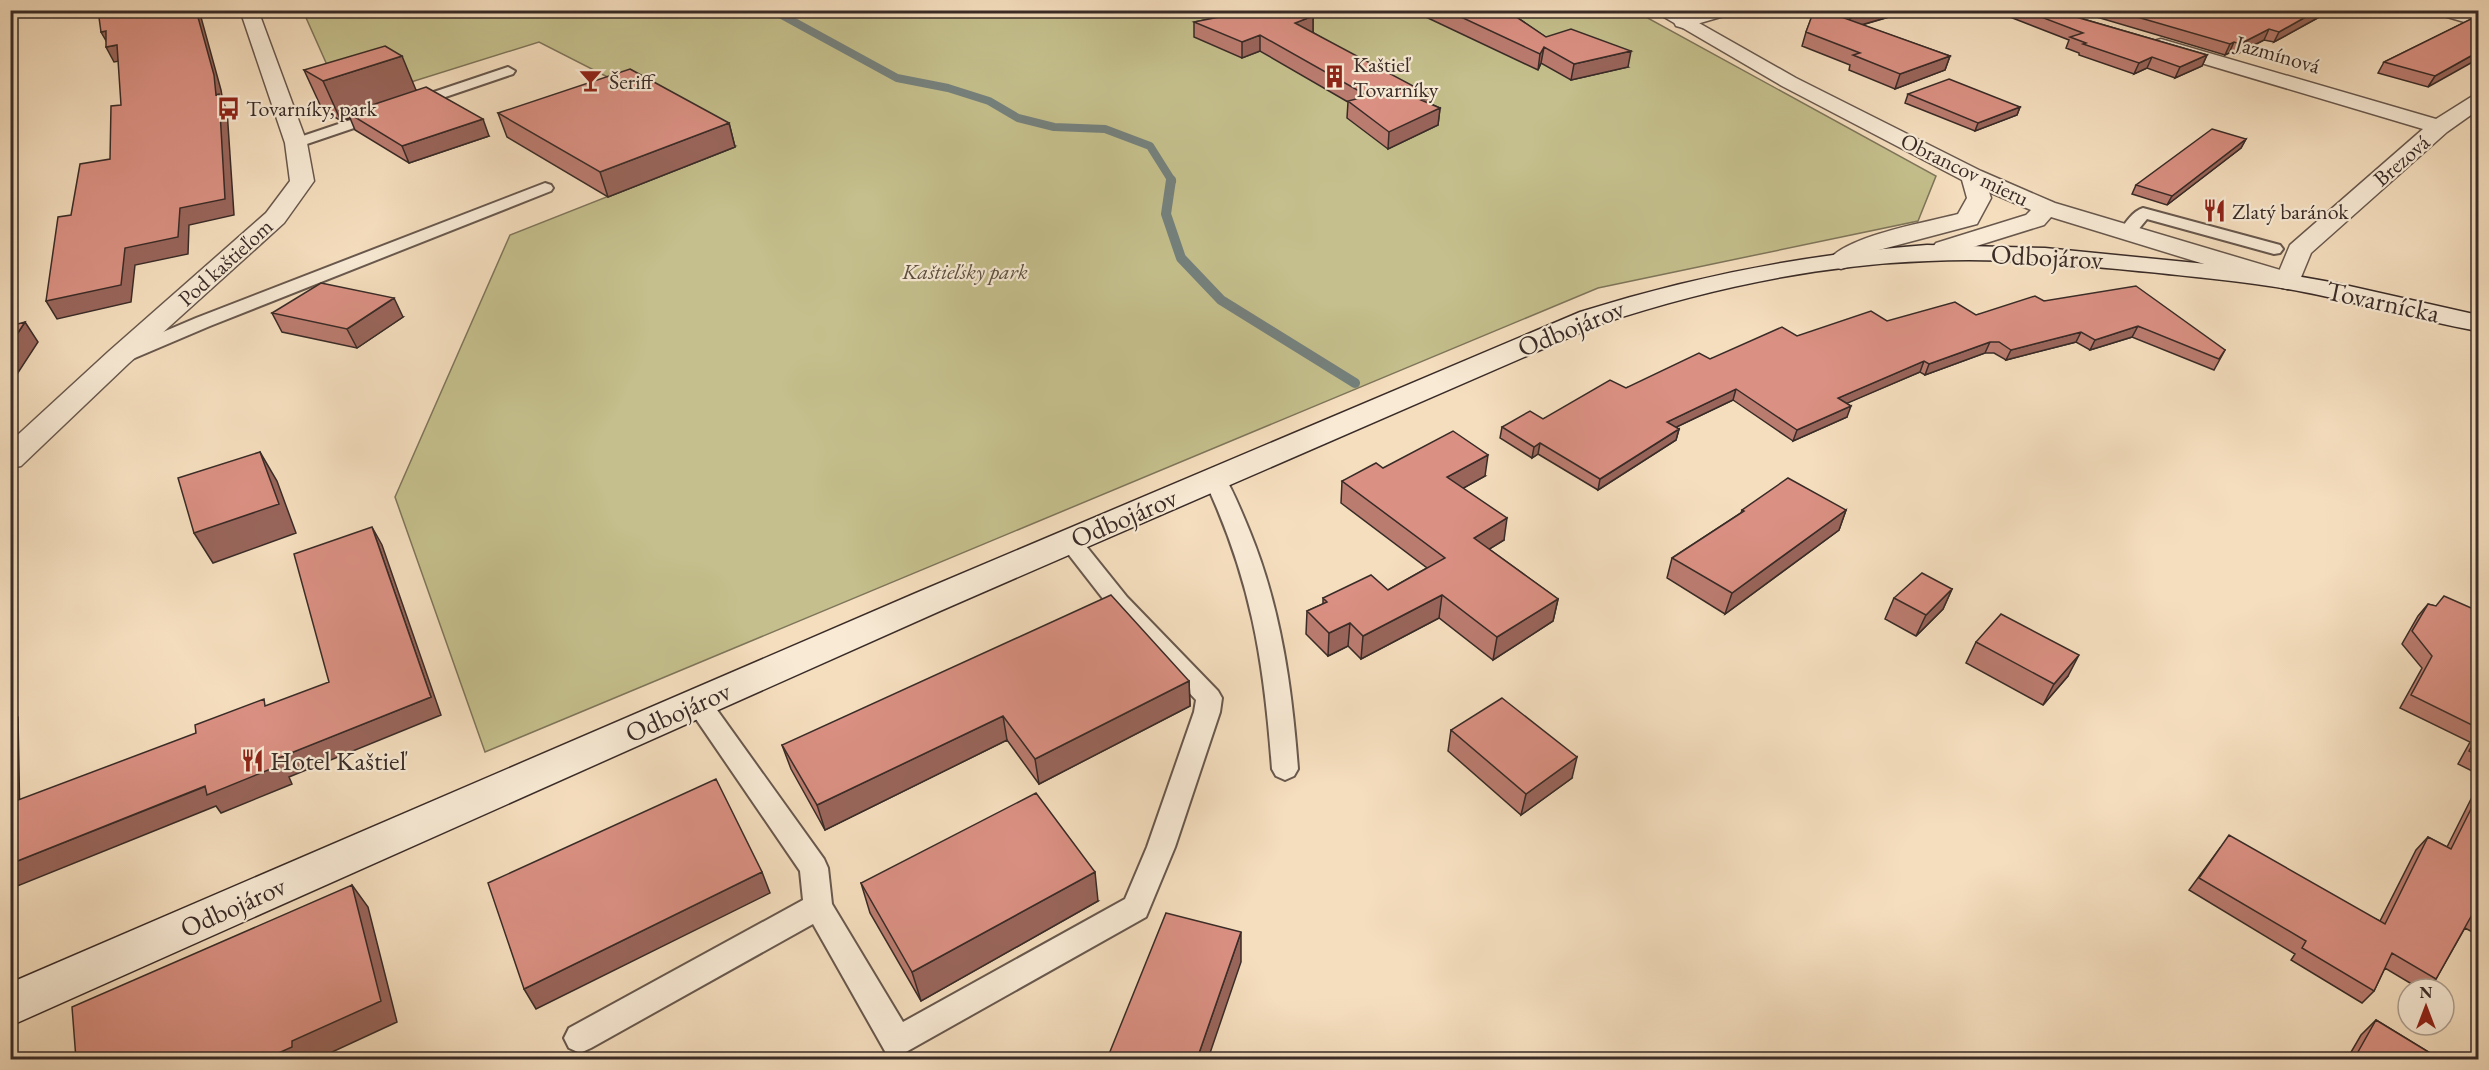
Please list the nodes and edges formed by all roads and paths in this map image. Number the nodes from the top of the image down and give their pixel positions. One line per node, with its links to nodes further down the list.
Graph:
1 (249, 10): 11 (street, Pod kaštieľom)
2 (1661, 10): 6 (street, Obrancov mieru)
3 (1724, 10): 6 (street)
4 (2444, 10): 5 (street)
5 (2478, 20)
6 (1683, 22): 12 (street, Obrancov mieru)
7 (2137, 38): 10 (street, Jazmínová)
8 (508, 71): 11 (lane)
9 (2478, 101): 10 (street, Brezová)
10 (2439, 127): 19 (street, Brezová)
11 (296, 143): 21 (street, Pod kaštieľom)
12 (1973, 176): 14 (street, Obrancov mieru); 18 (street)
13 (545, 188): 21 (lane)
14 (2046, 208): 15 (street, Obrancov mieru); 17 (street)
15 (2127, 232): 16 (lane); 19 (street, Obrancov mieru)
16 (2274, 249)
17 (1929, 253): 18 (street, Odbojárov); 19 (street, Odbojárov)
18 (1840, 261): 23 (street, Odbojárov)
19 (2288, 282): 20 (street, Tovarnícka)
20 (2478, 323)
21 (118, 358): 22 (street, Pod kaštieľom)
22 (10, 459)
23 (1215, 479): 24 (street, Odbojárov); 26 (lane)
24 (1070, 541): 25 (street, Odbojárov); 27 (lane)
25 (698, 703): 27 (lane); 28 (street, Odbojárov)
26 (1285, 769)
27 (818, 906): 29 (lane)
28 (10, 1005)
29 (580, 1038)

